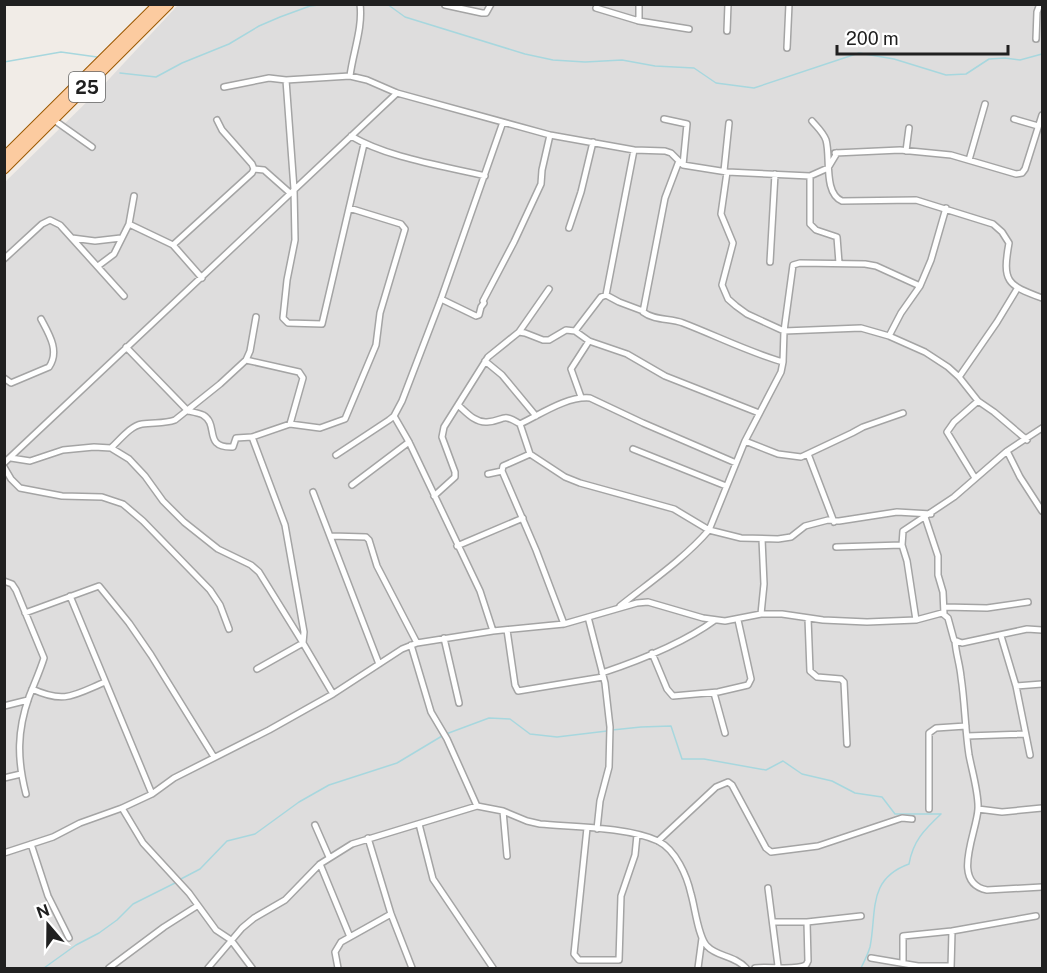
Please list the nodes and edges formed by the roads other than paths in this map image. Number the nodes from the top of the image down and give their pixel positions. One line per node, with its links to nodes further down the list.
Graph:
1 (158, 4): 41 (main road)
2 (169, 4): 25 (main road, 25)
3 (360, 4): 17 (street)
4 (491, 4): 9 (street)
5 (639, 4): 12 (street)
6 (728, 4): 14 (street)
7 (789, 4): 16 (street)
8 (1040, 4): 11 (street)
9 (445, 5)
10 (596, 8): 12 (street)
11 (1040, 12): 15 (street)
12 (639, 21): 13 (street)
13 (689, 29)
14 (727, 31)
15 (1036, 39)
16 (787, 48)
17 (350, 76): 18 (street); 20 (street)
18 (286, 80): 19 (street); 51 (street)
19 (224, 87)
20 (397, 93): 27 (street); 33 (street)
21 (985, 104): 42 (street)
22 (1042, 115): 30 (street)
23 (664, 119): 43 (street)
24 (1014, 119): 30 (street)
25 (54, 120): 36 (street); 45 (main road, 25)
26 (217, 120): 46 (street)
27 (502, 122): 32 (street); 49 (street)
28 (812, 122): 40 (street)
29 (729, 123): 47 (street)
30 (1038, 126): 42 (street)
31 (909, 128): 38 (street)
32 (550, 135): 34 (street); 70 (street)
33 (351, 136): 35 (street); 51 (street)
34 (593, 142): 37 (street); 56 (street)
35 (364, 144): 49 (street); 53 (street)
36 (93, 147)
37 (634, 150): 43 (street); 68 (street)
38 (906, 151): 39 (street); 42 (street)
39 (837, 153): 40 (street); 44 (street)
40 (828, 154): 44 (street)
41 (4, 157)
42 (969, 160)
43 (681, 163): 47 (street); 72 (street)
44 (828, 168): 50 (street); 54 (street)
45 (4, 169)
46 (254, 169): 51 (street); 59 (street)
47 (726, 172): 48 (street); 76 (street)
48 (775, 174): 50 (street); 61 (street)
49 (485, 176): 70 (street)
50 (810, 176): 62 (street)
51 (292, 191): 53 (street); 64 (street)
52 (134, 196): 55 (street)
53 (349, 208): 94 (street)
54 (946, 208): 65 (street); 67 (street)
55 (129, 224): 58 (street); 59 (street)
56 (568, 228)
57 (72, 238): 58 (street); 60 (street); 63 (street)
58 (121, 238): 63 (street)
59 (173, 245): 64 (street)
60 (6, 256)
61 (770, 262)
62 (839, 263): 65 (street); 76 (street)
63 (98, 266): 69 (street)
64 (202, 278): 80 (street)
65 (920, 286): 78 (street)
66 (549, 289): 77 (street)
67 (1017, 289): 71 (street); 84 (street)
68 (606, 295): 72 (street); 75 (street)
69 (124, 296)
70 (441, 298): 92 (street)
71 (1042, 298)
72 (643, 311): 83 (street)
73 (256, 317): 81 (street)
74 (41, 318): 85 (street)
75 (575, 331): 77 (street); 79 (street)
76 (784, 331): 78 (street); 83 (street)
77 (519, 332): 82 (street)
78 (889, 336): 84 (street)
79 (590, 341): 86 (street); 90 (street)
80 (126, 347): 89 (street); 107 (street)
81 (246, 360): 89 (street); 94 (street)
82 (485, 361): 88 (street); 93 (street)
83 (783, 362): 90 (street)
84 (959, 377): 87 (street)
85 (4, 378)
86 (581, 397): 93 (street); 108 (street)
87 (978, 401): 98 (street); 112 (street)
88 (458, 405): 95 (street); 116 (street)
89 (188, 411): 97 (street); 101 (street)
90 (759, 413): 99 (street)
91 (903, 413): 105 (street)
92 (394, 416): 100 (street); 106 (street)
93 (536, 416): 95 (street)
94 (290, 424): 97 (street)
95 (520, 424): 104 (street)
96 (1042, 428): 98 (street)
97 (252, 437): 148 (street)
98 (1026, 440): 103 (street)
99 (745, 441): 105 (street); 108 (street)
100 (409, 442): 113 (street); 116 (street)
101 (111, 448): 107 (street); 148 (street)
102 (633, 449): 114 (street)
103 (1007, 451): 112 (street); 117 (street)
104 (530, 454): 110 (street); 121 (street)
105 (808, 454): 120 (street)
106 (336, 455)
107 (11, 458): 109 (street)
108 (736, 463): 114 (street)
109 (4, 465): 141 (street)
110 (502, 471): 111 (street); 119 (street)
111 (488, 474)
112 (975, 478): 118 (street)
113 (352, 485)
114 (726, 486): 121 (street)
115 (313, 492): 122 (street)
116 (434, 496): 125 (street)
117 (1042, 511)
118 (928, 516): 120 (street); 124 (street); 131 (street)
119 (523, 518): 125 (street); 140 (street)
120 (834, 522): 123 (street)
121 (709, 530): 123 (street); 130 (street)
122 (331, 536): 149 (street); 151 (street)
123 (762, 539): 133 (street)
124 (902, 545): 126 (street); 139 (street)
125 (457, 546): 144 (street)
126 (836, 547)
127 (4, 581): 132 (street)
128 (70, 596): 132 (street); 154 (street); 169 (street)
129 (1028, 602): 131 (street)
130 (618, 607): 135 (street); 137 (street)
131 (944, 607): 134 (street)
132 (25, 613): 157 (street)
133 (761, 614): 136 (street); 138 (street)
134 (944, 614): 139 (street); 147 (street)
135 (588, 617): 140 (street); 153 (street)
136 (808, 618): 139 (street); 167 (street)
137 (715, 620): 138 (street); 150 (street)
138 (738, 620): 158 (street)
139 (916, 620)
140 (564, 624): 142 (street)
141 (229, 629)
142 (507, 630): 144 (street); 153 (street)
143 (1042, 630): 145 (street)
144 (493, 631): 146 (street)
145 (1001, 636): 147 (street); 156 (street)
146 (444, 638): 149 (street); 161 (street)
147 (955, 641): 163 (street)
148 (303, 643): 152 (street); 159 (street)
149 (414, 644): 151 (street); 174 (street)
150 (652, 653): 153 (street); 158 (street)
151 (379, 664): 159 (street)
152 (257, 669)
153 (603, 675): 184 (street)
154 (105, 682): 157 (street); 173 (street)
155 (1042, 684): 156 (street)
156 (1016, 686): 165 (street)
157 (32, 689): 160 (street)
158 (714, 693): 164 (street)
159 (333, 694): 169 (street)
160 (28, 700): 162 (street); 170 (street)
161 (459, 703)
162 (4, 706)
163 (966, 726): 166 (street); 177 (street)
164 (725, 733)
165 (1025, 734): 166 (street); 168 (street)
166 (967, 736): 178 (street)
167 (847, 744)
168 (1030, 754)
169 (214, 757): 173 (street)
170 (21, 774): 171 (street); 172 (street)
171 (4, 778)
172 (26, 794)
173 (152, 794): 175 (street)
174 (477, 806): 179 (street); 181 (street)
175 (122, 808): 188 (street); 195 (street)
176 (1042, 808): 178 (street)
177 (929, 809)
178 (978, 809): 193 (street)
179 (503, 811): 183 (street); 190 (street)
180 (912, 819): 187 (street)
181 (419, 824): 186 (street); 215 (street)
182 (315, 825): 191 (street)
183 (587, 828): 184 (street); 185 (street)
184 (597, 829): 185 (street)
185 (637, 835): 187 (street)
186 (368, 838): 191 (street); 196 (street)
187 (658, 841): 204 (street)
188 (31, 844): 189 (street); 203 (street)
189 (4, 853)
190 (507, 856)
191 (329, 857): 192 (street)
192 (320, 864): 202 (street); 205 (street)
193 (1042, 887)
194 (768, 888): 200 (street)
195 (197, 906): 205 (street); 210 (street)
196 (391, 914): 202 (street); 214 (street)
197 (861, 916): 199 (street)
198 (1036, 916): 201 (street)
199 (807, 921): 200 (street); 208 (street)
200 (773, 922): 208 (street)
201 (952, 931): 207 (street); 209 (street)
202 (350, 937): 213 (street)
203 (69, 938)
204 (702, 938): 216 (street); 217 (street)
205 (231, 940): 211 (street); 212 (street)
206 (871, 958): 207 (street)
207 (903, 963): 209 (street)
208 (778, 966): 218 (street)
209 (951, 967)
210 (109, 969)
211 (208, 969)
212 (252, 969)
213 (338, 969)
214 (412, 969)
215 (493, 969)
216 (698, 969)
217 (746, 969)
218 (755, 969)

